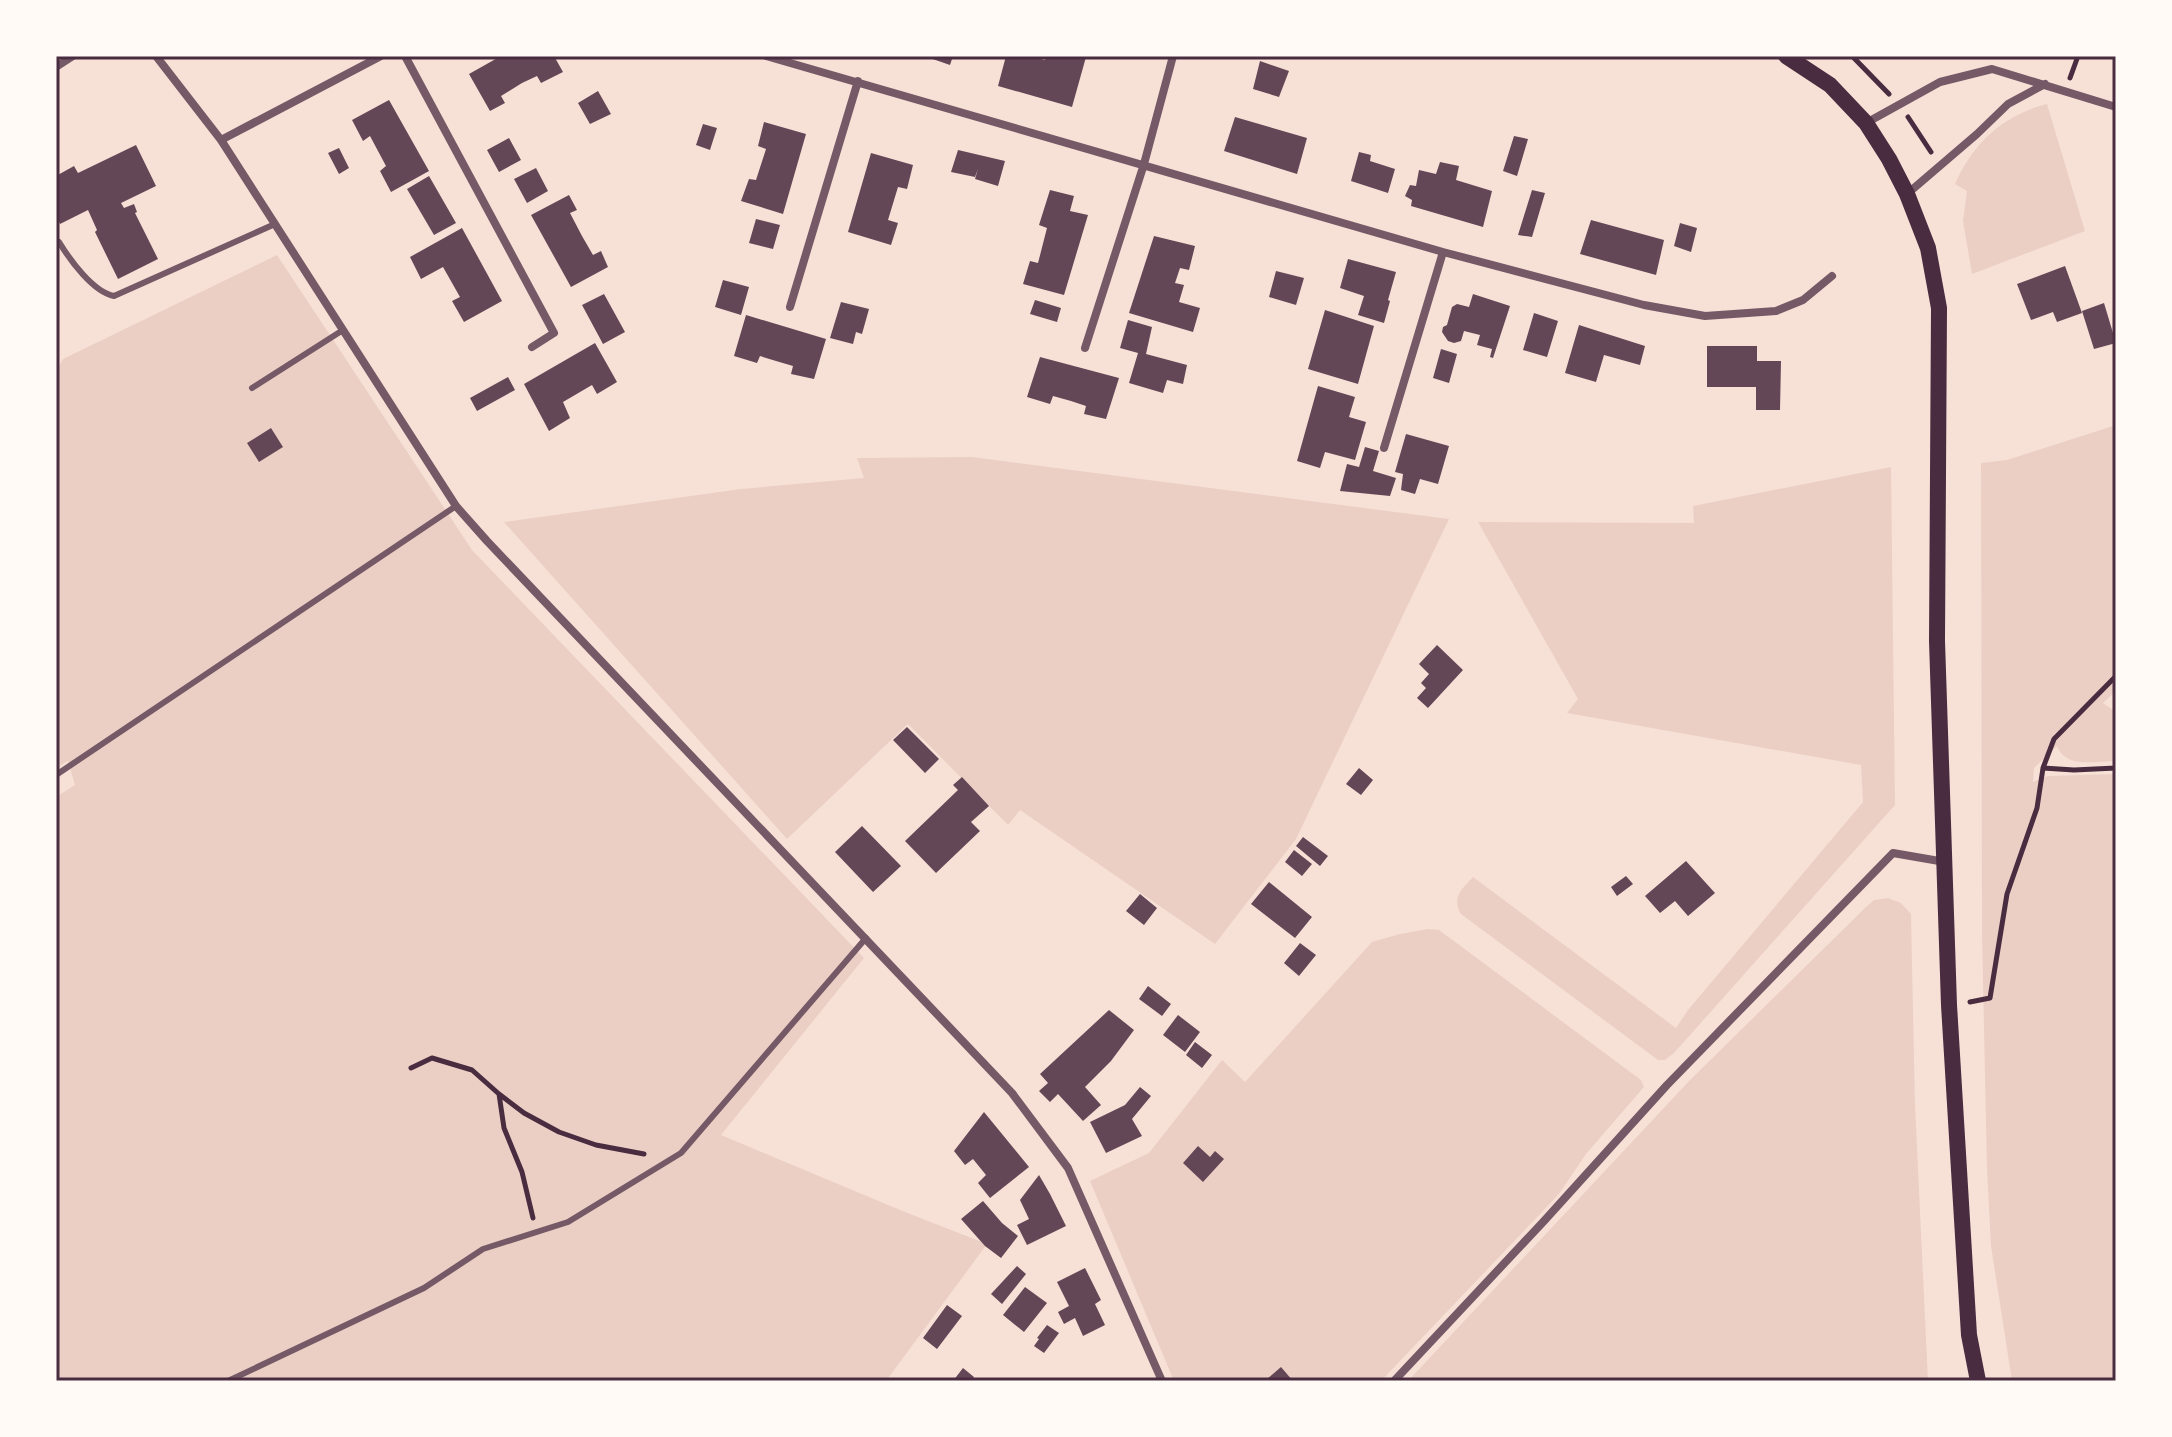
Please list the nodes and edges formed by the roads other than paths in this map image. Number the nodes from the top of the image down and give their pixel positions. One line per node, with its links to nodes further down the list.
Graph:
1 (73, 56): 8 (street)
2 (156, 56): 13 (street)
3 (381, 56): 13 (street)
4 (405, 56): 22 (street)
5 (766, 56): 9 (street)
6 (1173, 56): 14 (street)
7 (1786, 56): 12 (main road)
8 (56, 67)
9 (858, 81): 14 (street); 20 (street)
10 (2045, 84): 11 (street); 12 (street); 15 (street)
11 (2116, 107)
12 (1866, 123): 15 (main road)
13 (221, 140): 16 (street)
14 (1144, 164): 18 (street); 23 (street)
15 (1907, 194): 28 (main road)
16 (275, 224): 17 (lane); 21 (street)
17 (59, 242)
18 (1443, 252): 19 (street); 25 (street)
19 (1832, 276)
20 (790, 307)
21 (343, 330): 24 (lane); 26 (street)
22 (532, 347)
23 (1085, 348)
24 (252, 388)
25 (1384, 448)
26 (456, 506): 27 (lane); 29 (street)
27 (56, 775)
28 (1945, 862): 32 (street); 33 (main road)
29 (866, 938): 30 (lane); 31 (street)
30 (228, 1381)
31 (1162, 1381)
32 (1394, 1381)
33 (1978, 1381)

